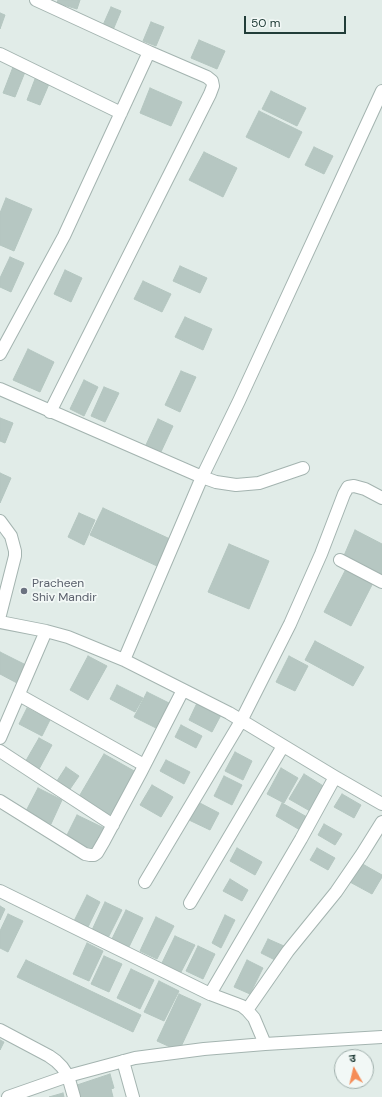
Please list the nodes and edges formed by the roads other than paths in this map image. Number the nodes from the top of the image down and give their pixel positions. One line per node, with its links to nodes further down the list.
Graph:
1 (36, 0): 2 (street)
2 (149, 52): 5 (street); 8 (street)
3 (0, 54): 5 (street)
4 (382, 91): 10 (street)
5 (121, 113): 6 (street)
6 (0, 354)
7 (0, 390): 8 (street)
8 (50, 412): 10 (street)
9 (303, 468): 10 (street)
10 (202, 477): 18 (street)
11 (382, 498): 21 (street)
12 (0, 521): 15 (street)
13 (340, 560): 14 (street)
14 (382, 582)
15 (0, 615)
16 (0, 622): 17 (street)
17 (46, 631): 18 (street); 20 (street)
18 (124, 660): 19 (street)
19 (183, 690): 21 (street); 25 (street)
20 (19, 694): 22 (street); 25 (street)
21 (241, 721): 23 (street); 31 (street)
22 (0, 738)
23 (283, 746): 26 (street); 33 (street)
24 (0, 751): 30 (street)
25 (144, 765): 30 (street)
26 (335, 777): 28 (street); 34 (street)
27 (0, 801): 30 (street)
28 (382, 804)
29 (382, 822): 35 (street)
30 (113, 825)
31 (145, 882)
32 (0, 891): 34 (street)
33 (190, 903)
34 (210, 994): 35 (street)
35 (247, 1010): 38 (street)
36 (0, 1030): 40 (street)
37 (382, 1037): 38 (street)
38 (265, 1044): 39 (street)
39 (123, 1061): 40 (street); 43 (street)
40 (68, 1076): 41 (street); 42 (street)
41 (16, 1096)
42 (74, 1097)
43 (133, 1097)

